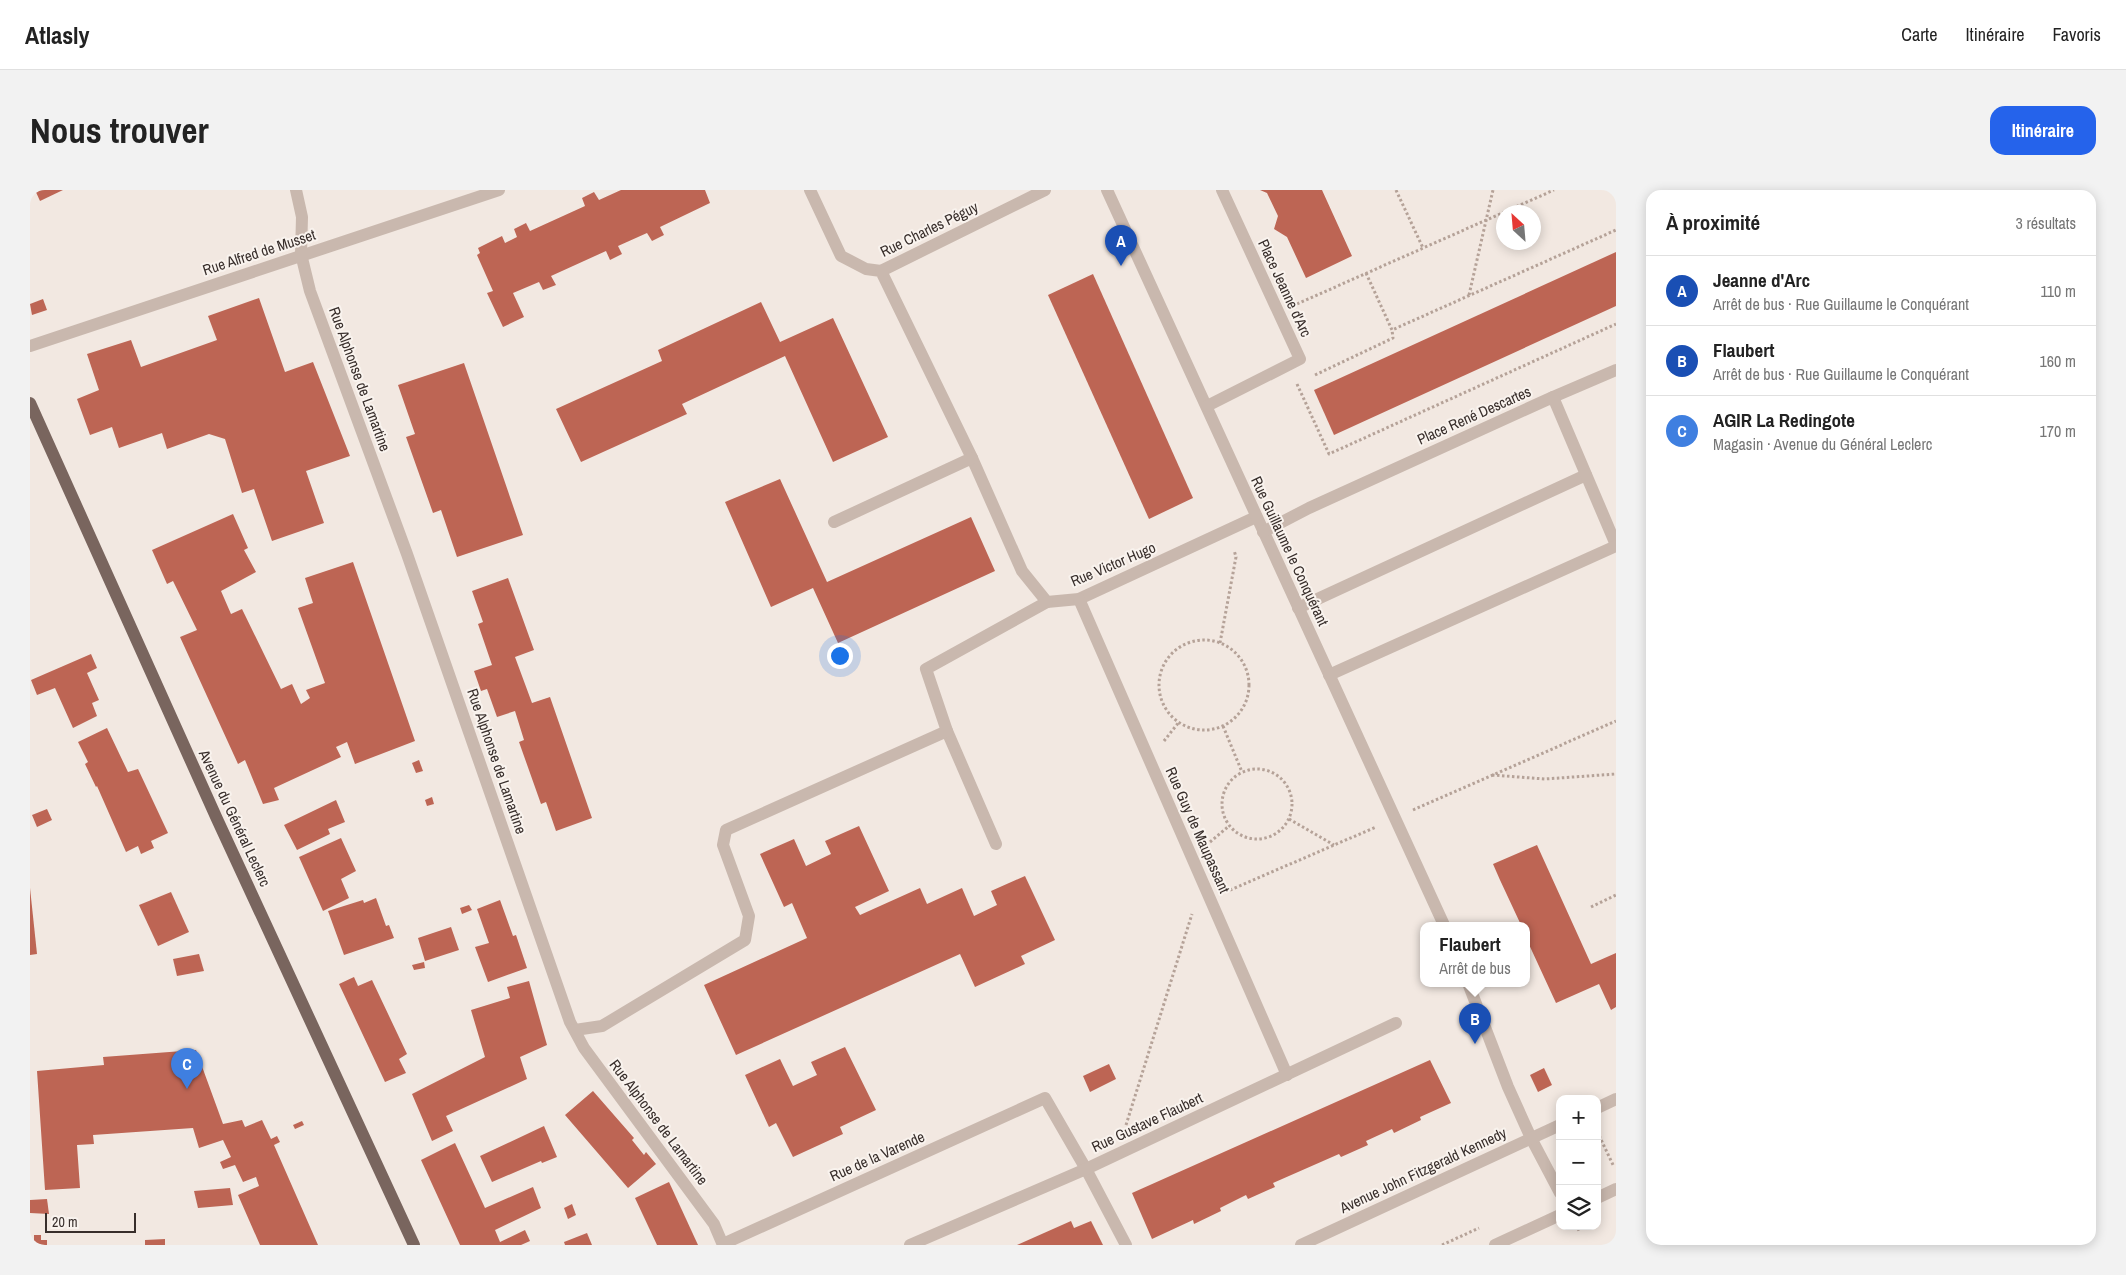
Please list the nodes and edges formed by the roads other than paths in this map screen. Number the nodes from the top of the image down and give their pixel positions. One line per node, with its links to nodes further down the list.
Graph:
1 (296, 190): 7 (street, Rue Alphonse de Lamartine)
2 (499, 190): 7 (street, Rue Alfred de Musset)
3 (810, 190): 8 (street)
4 (1045, 190): 8 (street, Rue Charles Péguy)
5 (1107, 190): 13 (street, Rue Guillaume le Conquérant)
6 (1222, 190): 13 (street, Place Jeanne d'Arc)
7 (301, 254): 9 (street, Rue Alfred de Musset); 29 (street, Rue Alphonse de Lamartine)
8 (881, 271): 14 (street)
9 (30, 346)
10 (1616, 370): 11 (street)
11 (1553, 397): 15 (street, Place René Descartes); 18 (street, Place René Descartes)
12 (30, 403): 41 (main road, Avenue du Général Leclerc)
13 (1207, 406): 16 (street, Rue Guillaume le Conquérant)
14 (972, 458): 17 (street); 21 (street)
15 (1586, 475): 19 (street, Place René Descartes); 22 (street)
16 (1256, 517): 18 (street, Rue Guillaume le Conquérant); 20 (street, Rue Victor Hugo)
17 (834, 522)
18 (1262, 532): 22 (street, Rue Guillaume le Conquérant)
19 (1616, 546): 23 (street, Place René Descartes)
20 (1079, 599): 21 (street, Rue Victor Hugo); 30 (street, Rue Guy de Maupassant)
21 (1047, 602): 24 (street)
22 (1298, 608): 23 (street, Rue Guillaume le Conquérant)
23 (1329, 675): 26 (street, Rue Guillaume le Conquérant)
24 (946, 731): 25 (street); 29 (street)
25 (996, 844)
26 (1443, 922)
27 (1470, 987): 34 (street)
28 (1396, 1023): 30 (street, Rue Gustave Flaubert)
29 (575, 1030): 40 (street, Rue Alphonse de Lamartine)
30 (1287, 1075): 35 (street, Rue Gustave Flaubert)
31 (1616, 1100): 32 (street)
32 (1601, 1106)
33 (1556, 1127): 34 (street, Avenue John Fitzgerald Kennedy)
34 (1531, 1138): 36 (street); 44 (street, Avenue John Fitzgerald Kennedy)
35 (1086, 1169): 40 (street, Rue de la Varende); 42 (street, Rue Gustave Flaubert); 43 (street)
36 (1556, 1185)
37 (1616, 1189): 38 (street)
38 (1601, 1196)
39 (1556, 1217): 45 (street)
40 (723, 1244)
41 (414, 1245)
42 (910, 1245)
43 (1126, 1245)
44 (1301, 1245)
45 (1495, 1245)

